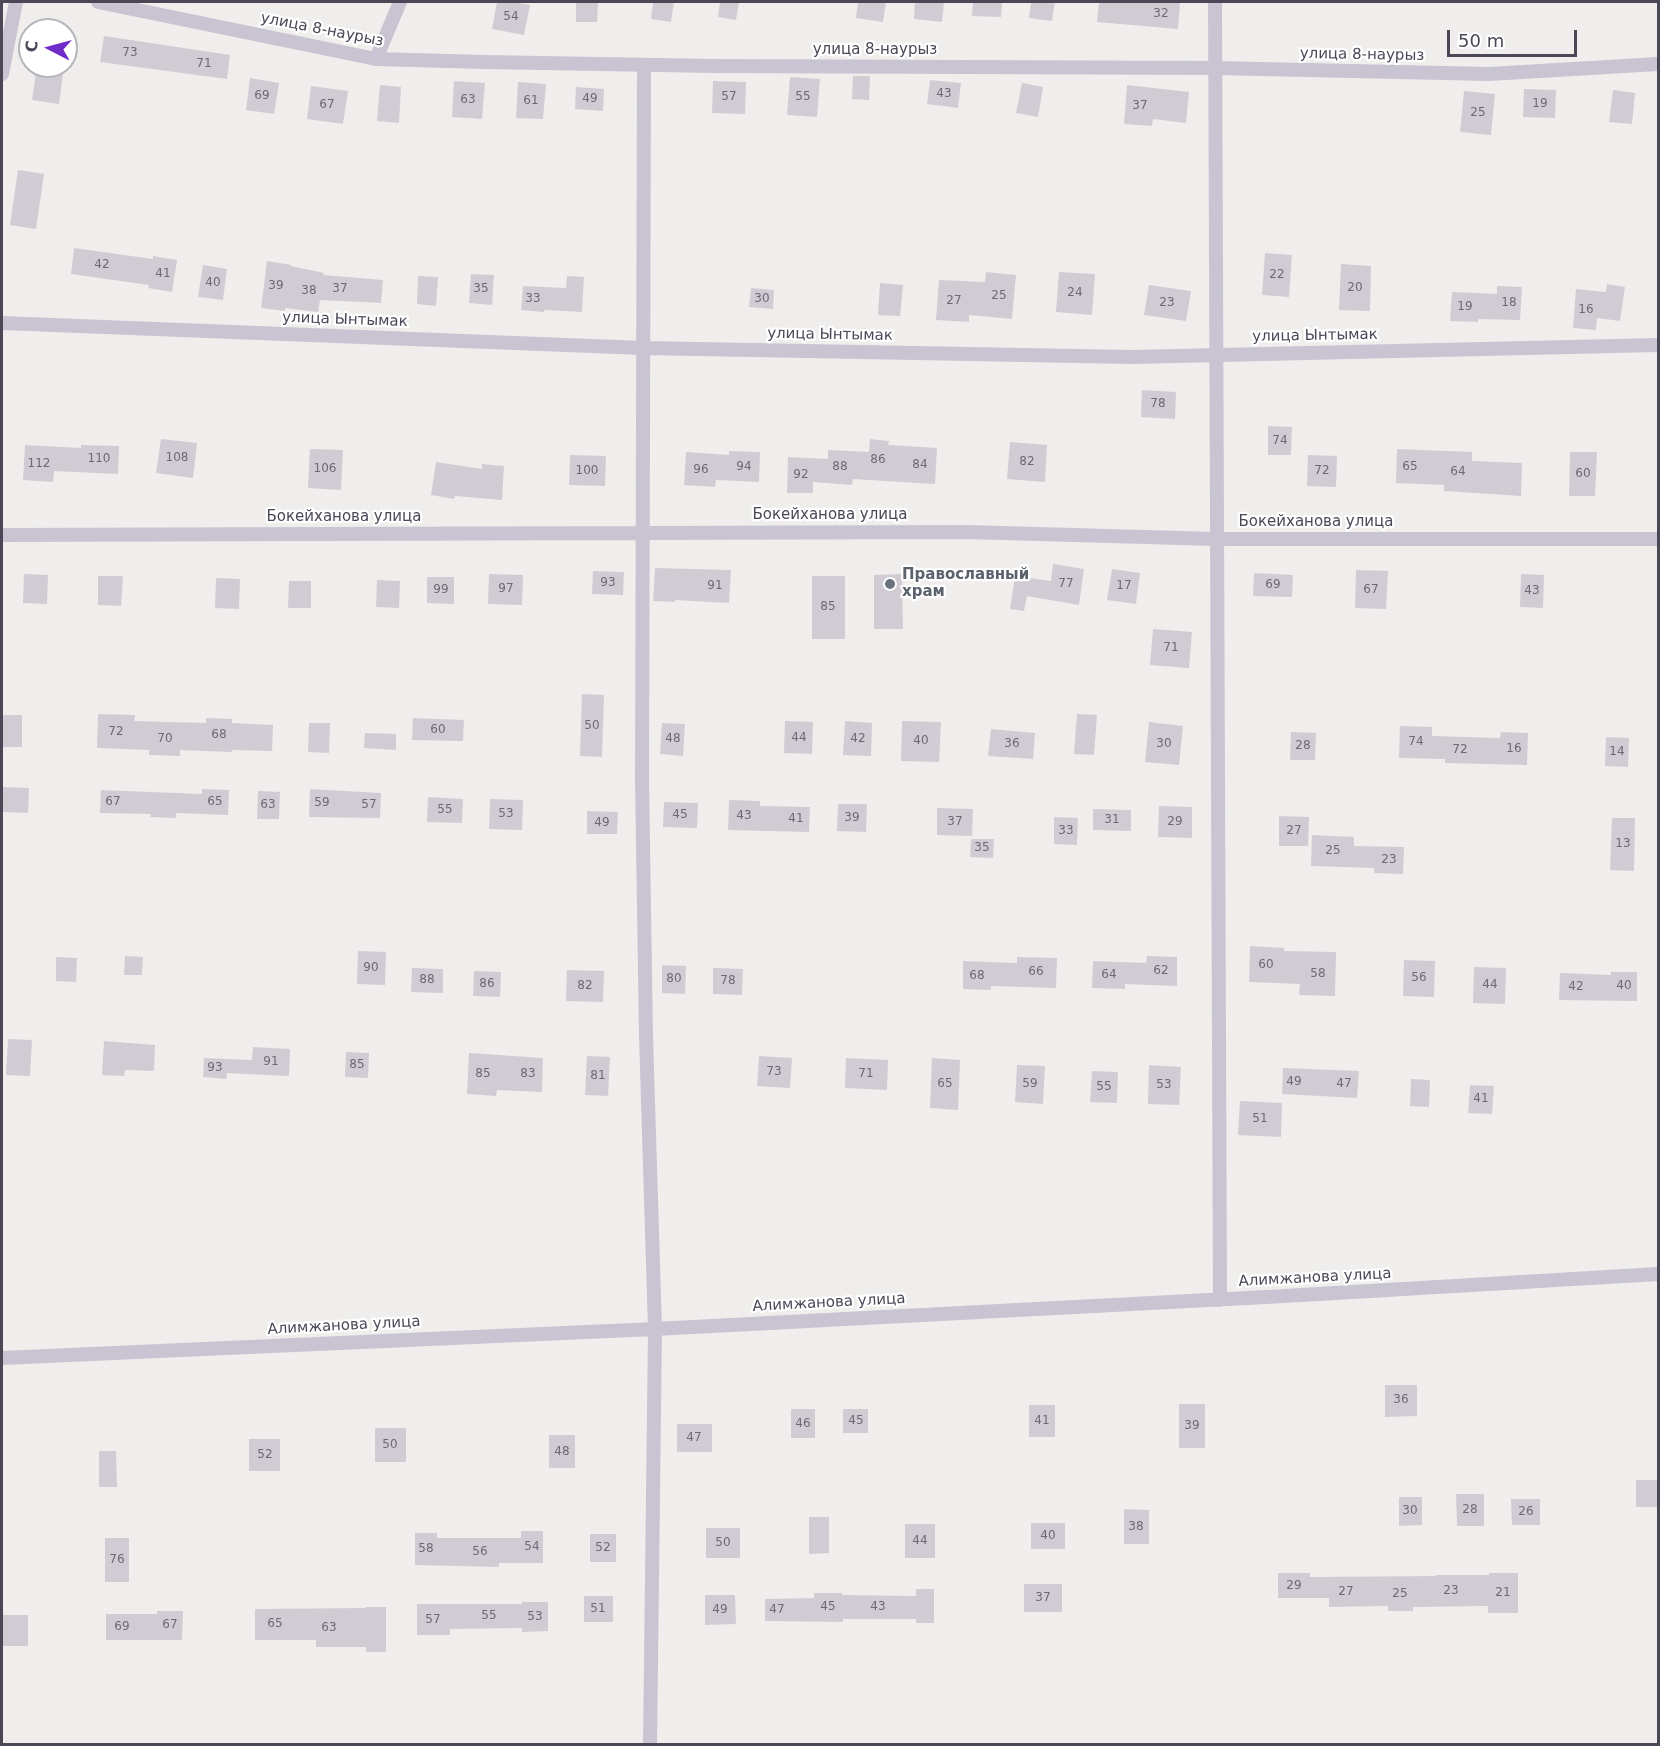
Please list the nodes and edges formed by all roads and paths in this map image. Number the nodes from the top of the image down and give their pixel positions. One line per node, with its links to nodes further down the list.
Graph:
1 (16, 2): 9 (street)
2 (98, 2): 5 (street, улица 8-наурыз)
3 (400, 2): 5 (street)
4 (1215, 2): 8 (street)
5 (376, 59): 6 (street, улица 8-наурыз)
6 (644, 64): 8 (street, улица 8-наурыз); 12 (street)
7 (1659, 64): 8 (street, улица 8-наурыз)
8 (1215, 68): 13 (street)
9 (2, 74)
10 (2, 323): 12 (street, улица Ынтымак)
11 (1659, 345): 13 (street, улица Ынтымак)
12 (643, 348): 13 (street, улица Ынтымак); 14 (street)
13 (1216, 355): 17 (street)
14 (642, 532): 15 (street, Бокейханова улица); 17 (street, Бокейханова улица); 20 (street)
15 (2, 535)
16 (1659, 538): 17 (street, Бокейханова улица)
17 (1217, 539): 19 (street)
18 (1659, 1275): 19 (street, Алимжанова улица)
19 (1220, 1300): 20 (street, Алимжанова улица)
20 (656, 1329): 21 (street, Алимжанова улица); 22 (street)
21 (2, 1358)
22 (650, 1744)

